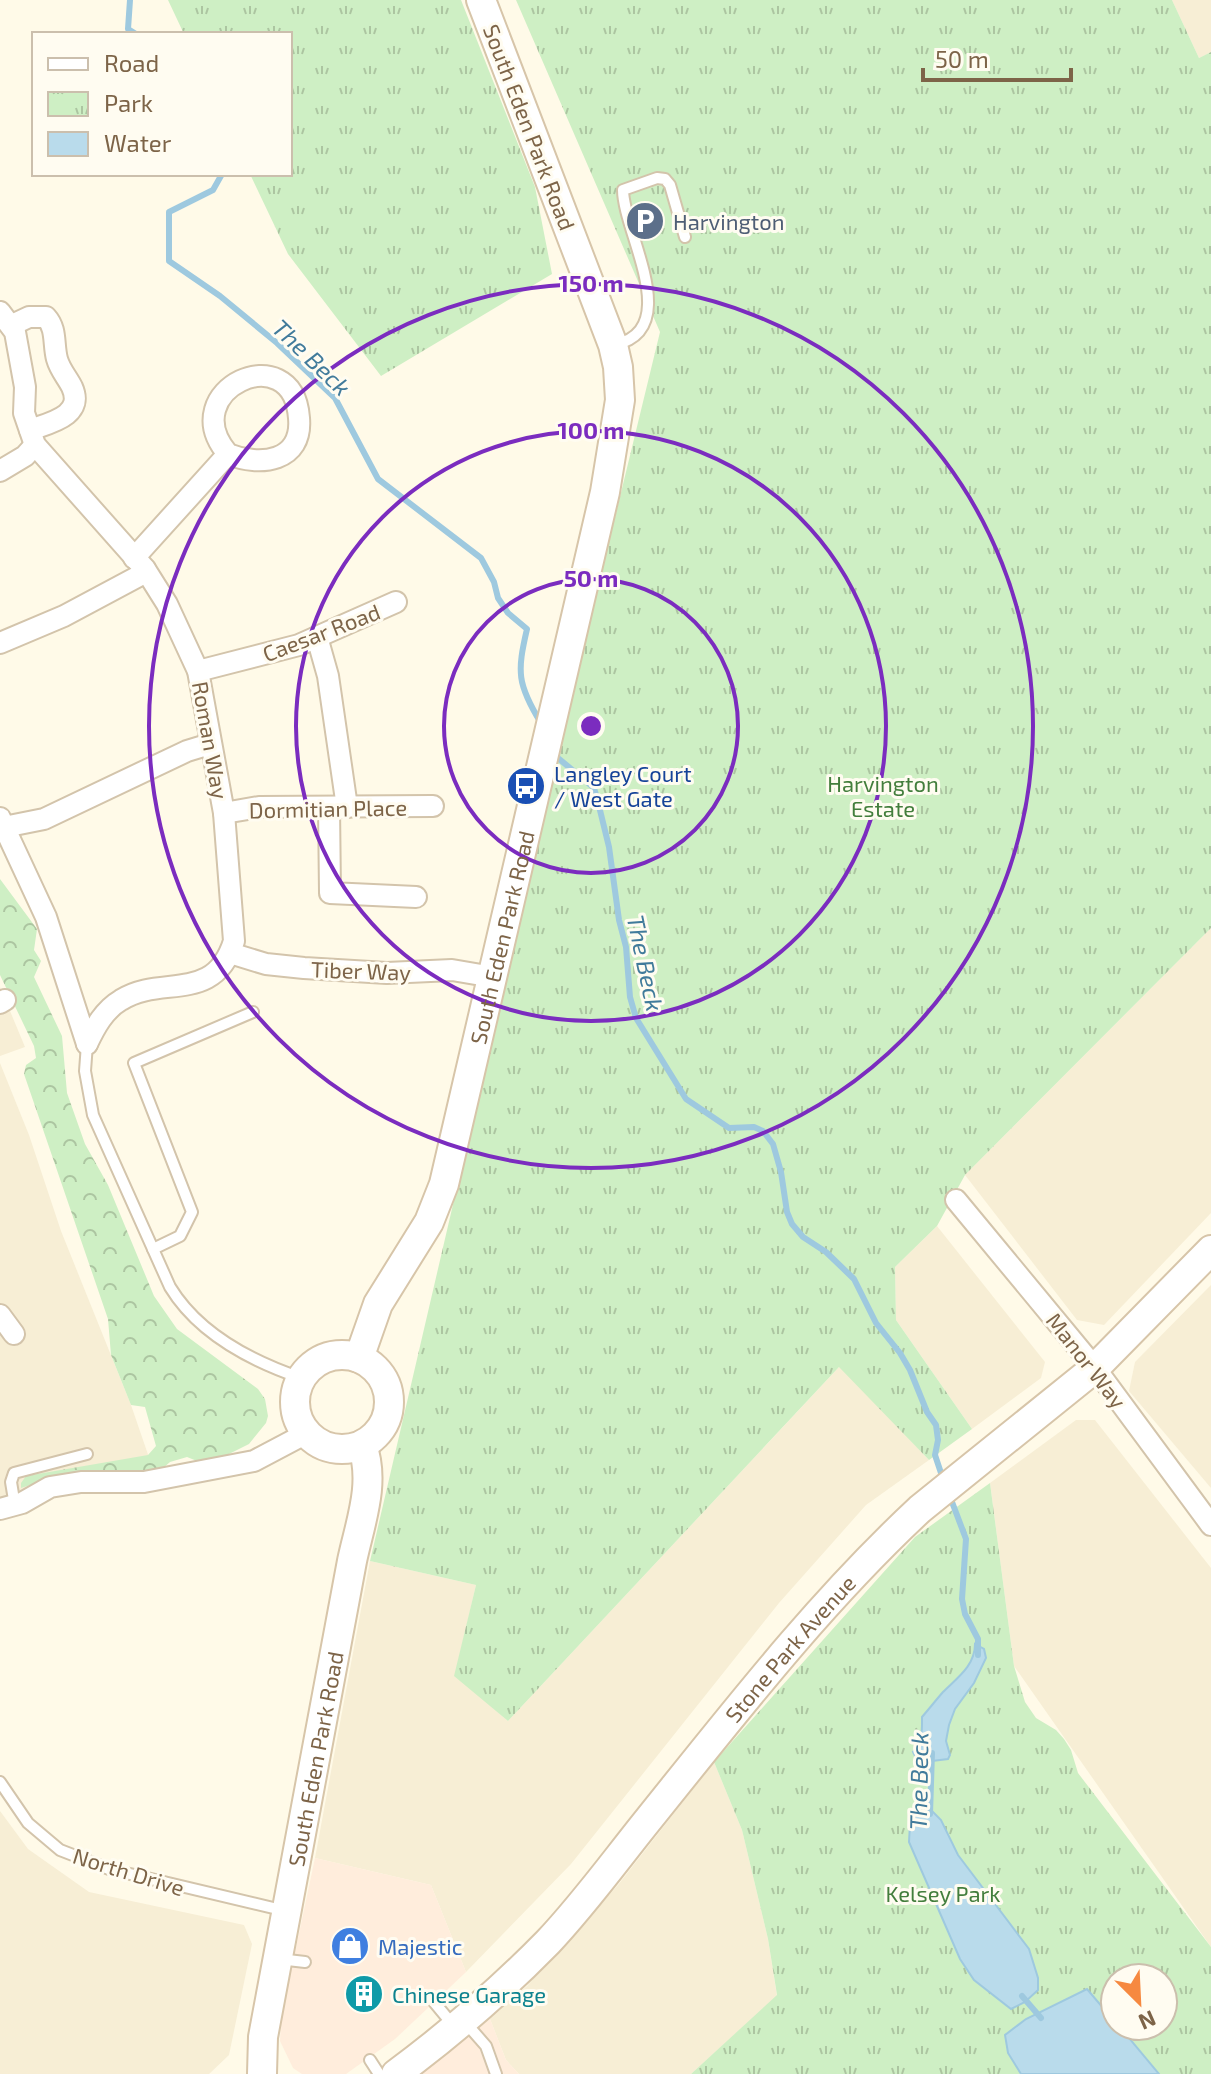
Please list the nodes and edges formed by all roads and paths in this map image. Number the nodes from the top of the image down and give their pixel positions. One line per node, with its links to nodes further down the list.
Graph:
1 (481, 0): 4 (main road, South Eden Park Road)
2 (685, 237): 4 (lane)
3 (6, 319): 5 (street); 5 (street)
4 (613, 345): 20 (main road, South Eden Park Road)
5 (32, 437): 7 (street); 8 (street, Roman Way)
6 (228, 454): 6 (street); 8 (street)
7 (0, 471)
8 (139, 563): 11 (street); 12 (street, Roman Way)
9 (396, 602): 10 (street, Caesar Road)
10 (317, 637): 12 (street, Caesar Road); 15 (street)
11 (0, 643)
12 (198, 671): 13 (street, Roman Way)
13 (210, 744): 16 (street, Roman Way); 17 (street)
14 (433, 806): 15 (street, Dormitian Place)
15 (338, 807): 16 (street, Dormitian Place); 18 (street)
16 (224, 813): 19 (street, Roman Way)
17 (2, 822): 22 (street)
18 (416, 897)
19 (230, 953): 20 (street, Tiber Way); 22 (street)
20 (493, 977): 28 (main road, South Eden Park Road)
21 (253, 1012): 24 (lane)
22 (87, 1044): 24 (lane)
23 (956, 1200): 29 (street, Manor Way)
24 (153, 1249): 30 (lane)
25 (1211, 1250): 29 (main road, Stone Park Avenue)
26 (0, 1315): 27 (street)
27 (14, 1334)
28 (359, 1358): 30 (main road); 32 (main road)
29 (1095, 1368): 35 (street, Manor Way); 39 (main road, Stone Park Avenue)
30 (301, 1378): 31 (main road)
31 (307, 1433): 32 (main road); 34 (street)
32 (362, 1445): 37 (main road, South Eden Park Road)
33 (87, 1454): 34 (lane)
34 (7, 1507)
35 (1211, 1525)
36 (0, 1782): 37 (lane, North Drive)
37 (287, 1911): 42 (main road, South Eden Park Road)
38 (434, 2002): 39 (lane)
39 (460, 2024): 41 (main road, Stone Park Avenue); 43 (lane)
40 (370, 2060): 41 (lane)
41 (395, 2073)
42 (262, 2074)
43 (496, 2074)

